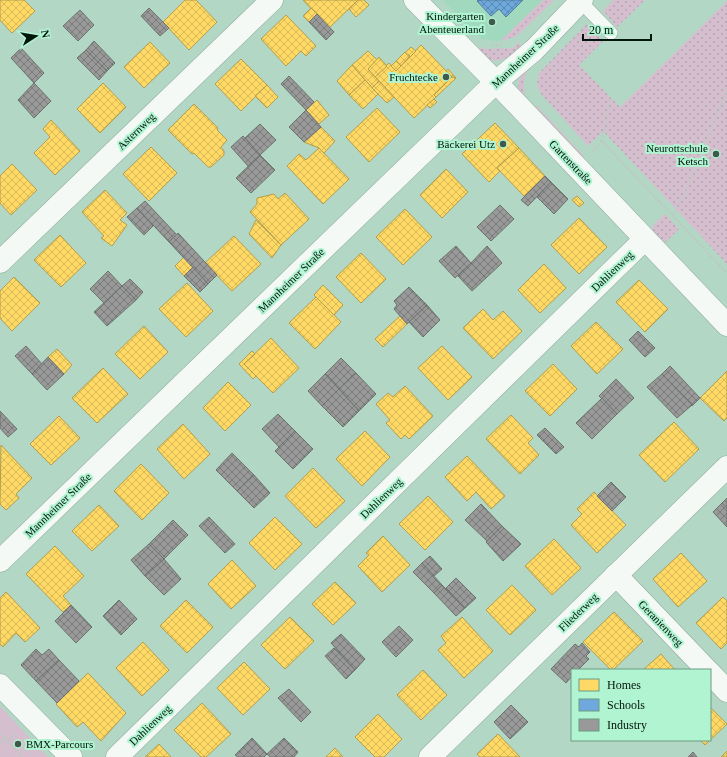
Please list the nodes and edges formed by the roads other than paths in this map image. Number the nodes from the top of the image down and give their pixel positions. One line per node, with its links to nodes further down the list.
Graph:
1 (272, 0): 7 (street, Asternweg)
2 (415, 0): 5 (street, Gartenstraße)
3 (582, 1): 4 (lane); 5 (street, Mannheimer Straße)
4 (611, 33)
5 (496, 82): 6 (street, Gartenstraße); 10 (street, Mannheimer Straße)
6 (645, 239): 8 (street, Gartenstraße); 18 (street, Dahlienweg)
7 (0, 262)
8 (727, 325)
9 (727, 467): 11 (street, Fliederweg)
10 (0, 561)
11 (616, 575): 12 (street, Geranienweg); 16 (street, Fliederweg)
12 (706, 669)
13 (711, 674): 15 (street)
14 (0, 685): 17 (street)
15 (727, 691)
16 (436, 755)
17 (71, 757)
18 (117, 757)

